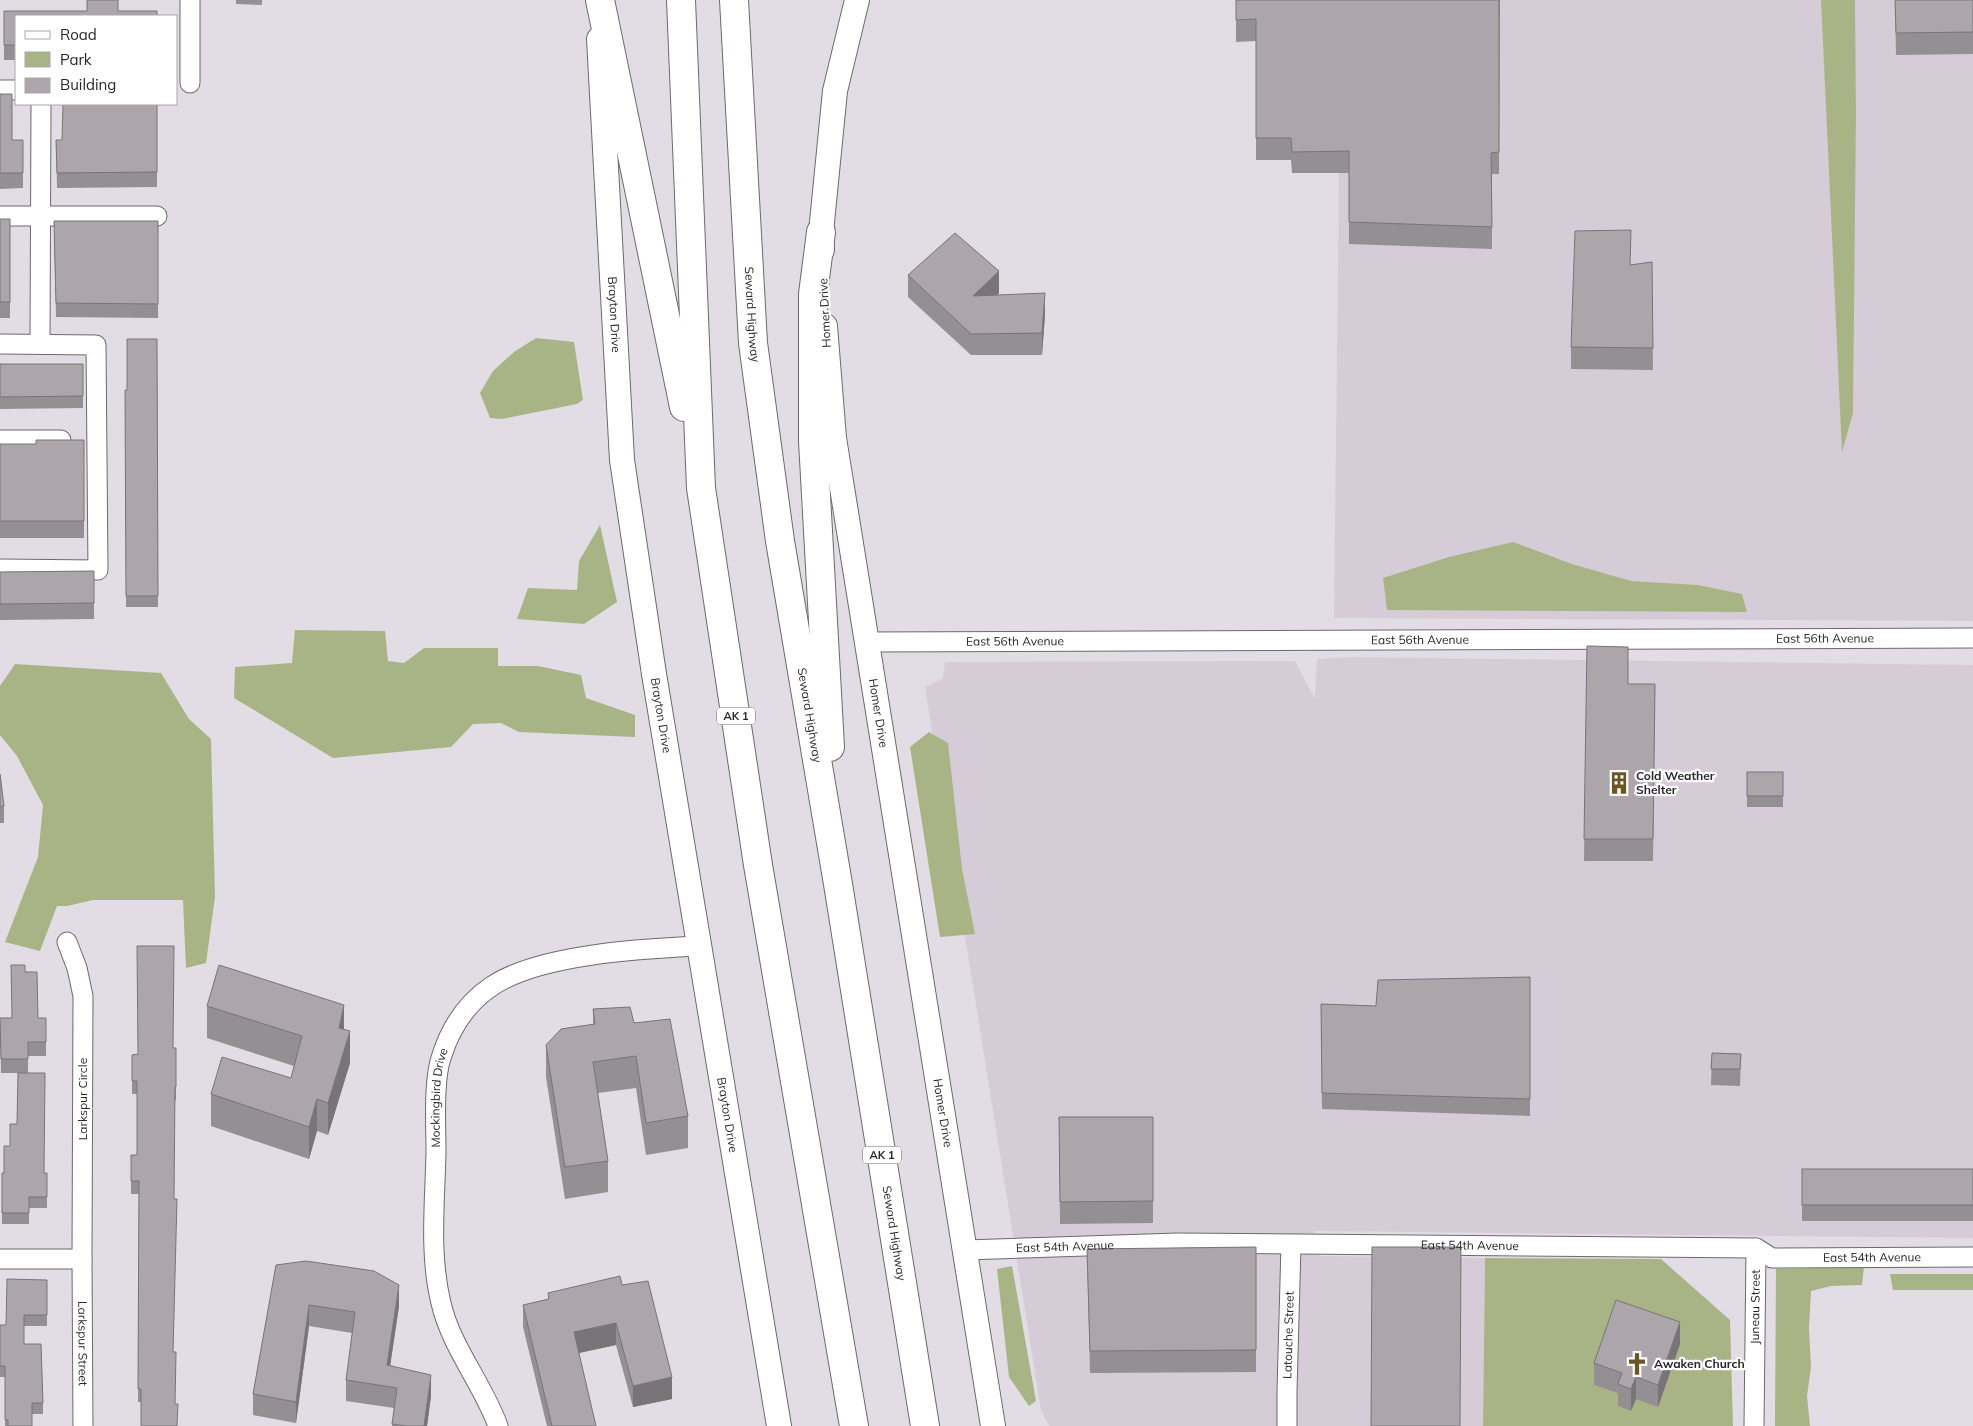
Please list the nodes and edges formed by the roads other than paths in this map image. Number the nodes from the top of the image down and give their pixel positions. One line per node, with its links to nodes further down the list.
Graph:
1 (190, 0): 6 (street)
2 (598, 0): 18 (highway); 24 (main road, Brayton Drive)
3 (681, 0): 18 (highway, AK 1)
4 (734, 0): 22 (highway, Seward Highway / AK 1)
5 (857, 0): 13 (main road, Homer Drive)
6 (190, 83)
7 (0, 90): 8 (street)
8 (15, 90)
9 (41, 105): 10 (street)
10 (41, 215): 11 (street); 12 (street); 15 (street)
11 (0, 216)
12 (157, 216)
13 (821, 232): 21 (main road, Homer Drive); 22 (highway)
14 (0, 344): 15 (street)
15 (40, 344): 17 (street)
16 (0, 440): 17 (street)
17 (97, 440): 19 (street)
18 (701, 488): 34 (highway, AK 1)
19 (0, 569)
20 (1973, 638): 21 (street, East 56th Avenue)
21 (866, 642): 27 (main road, Homer Drive)
22 (838, 884): 35 (highway, Seward Highway / AK 1)
23 (67, 942): 30 (street, Larkspur Circle)
24 (698, 946): 32 (street, Mockingbird Drive); 33 (main road, Brayton Drive)
25 (1292, 1244): 26 (street, East 54th Avenue); 27 (street, East 54th Avenue); 37 (street, Latouche Street)
26 (1756, 1248): 28 (street, East 54th Avenue); 38 (street, Juneau Street)
27 (965, 1250): 36 (main road, Homer Drive)
28 (1973, 1258)
29 (0, 1259): 30 (street)
30 (82, 1259): 31 (street, Larkspur Street)
31 (83, 1426)
32 (498, 1426)
33 (779, 1426)
34 (854, 1426)
35 (925, 1426)
36 (993, 1426)
37 (1287, 1426)
38 (1754, 1426)

